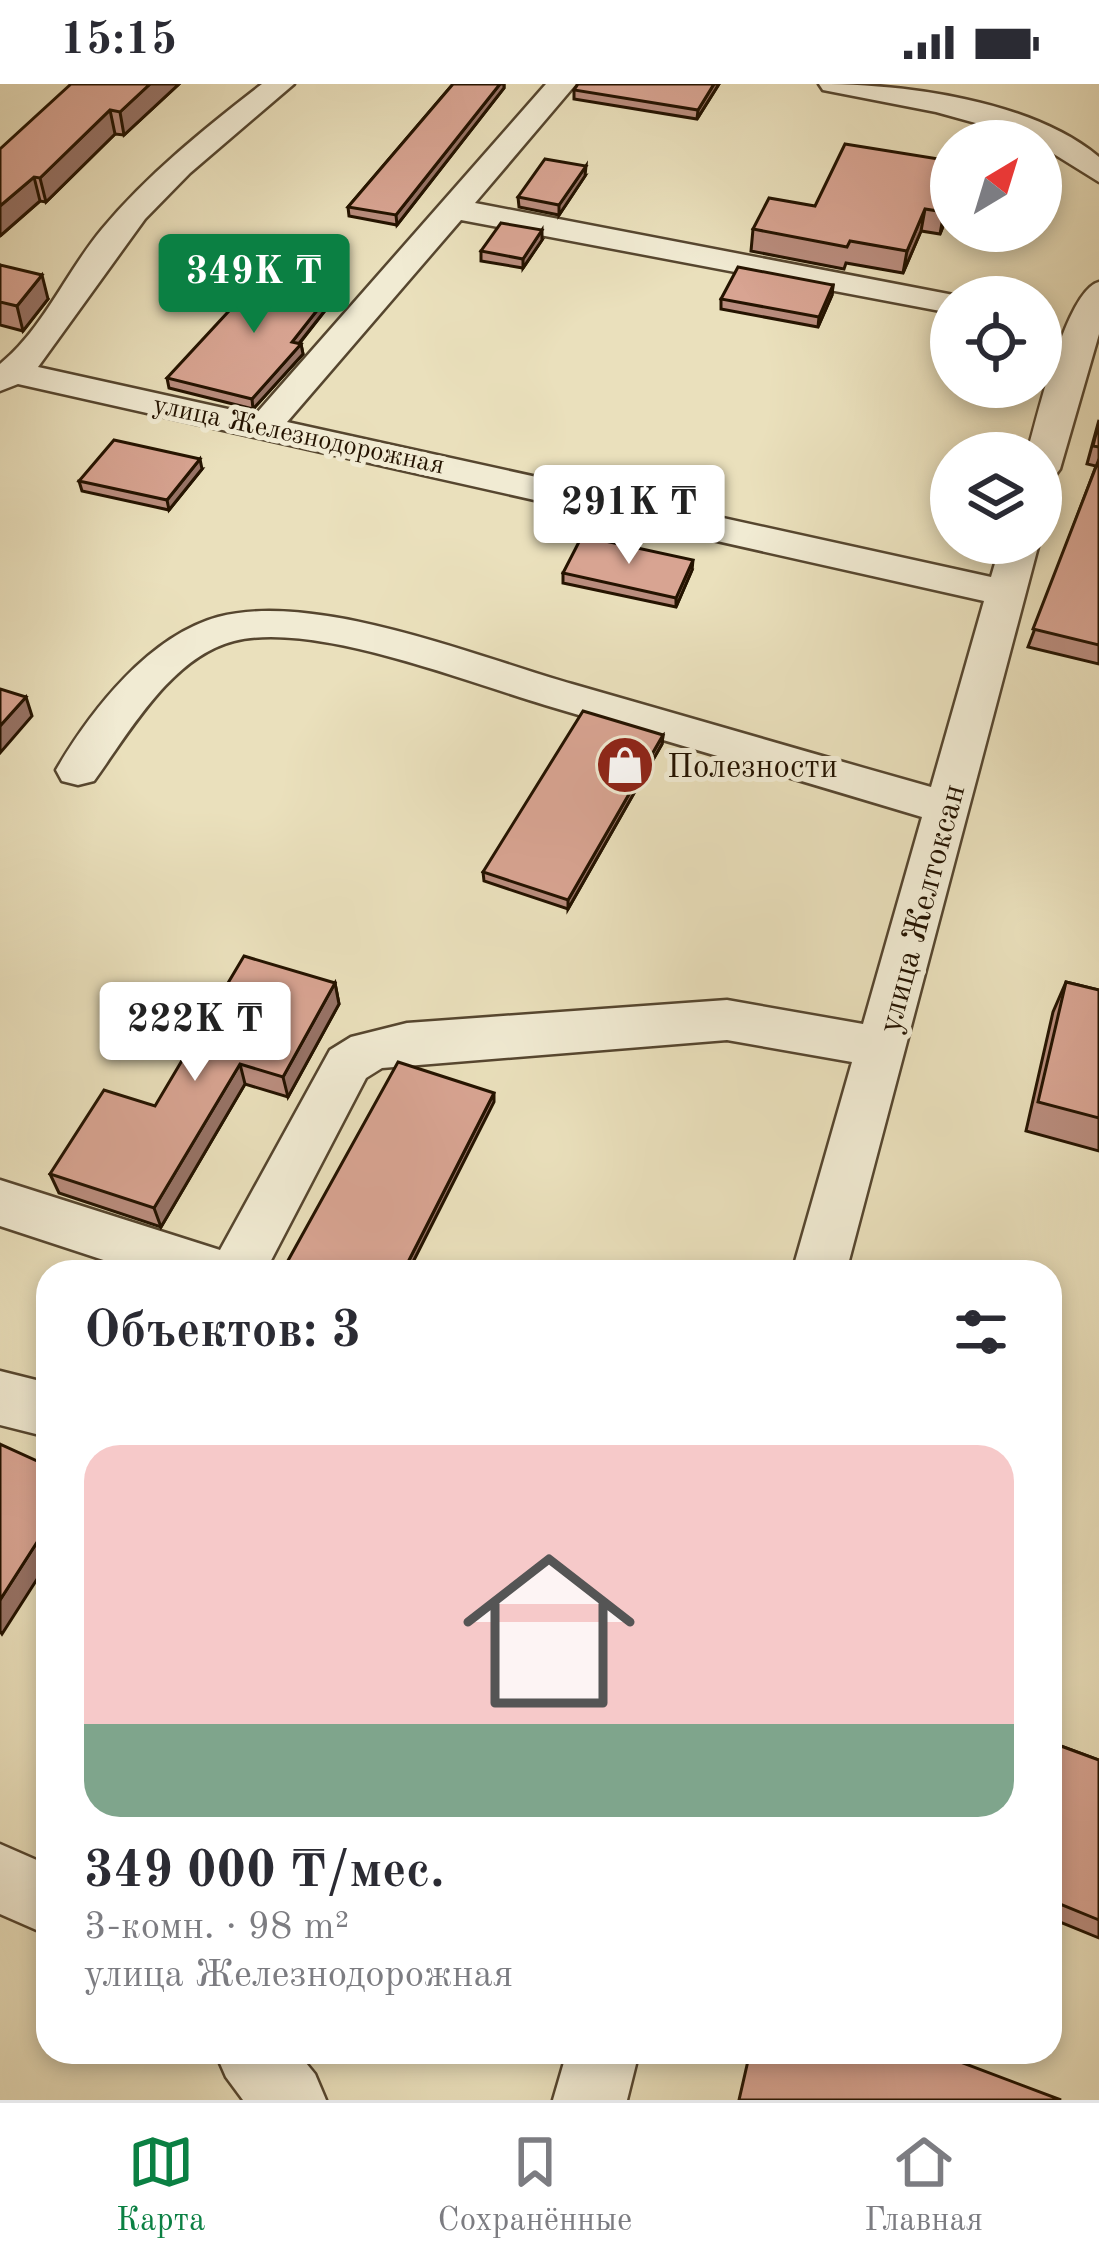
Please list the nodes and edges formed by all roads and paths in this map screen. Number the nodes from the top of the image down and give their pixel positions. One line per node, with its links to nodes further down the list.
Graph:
1 (280, 84): 10 (street)
2 (562, 84): 5 (street)
3 (833, 84): 4 (street)
4 (1095, 169)
5 (454, 208): 7 (street); 11 (street)
6 (1099, 292): 9 (street)
7 (930, 299)
8 (1062, 324): 9 (street)
9 (1084, 328): 12 (street)
10 (7, 376): 11 (street, улица Железнодорожная)
11 (266, 425): 14 (street, улица Железнодорожная)
12 (1052, 432)
13 (1014, 564): 14 (street, улица Желтоксан)
14 (1006, 593): 16 (street, улица Желтоксан)
15 (79, 770): 16 (street)
16 (947, 808): 17 (street, улица Желтоксан)
17 (881, 1047): 20 (street); 21 (street, улица Желтоксан)
18 (0, 1203): 19 (street)
19 (176, 1260)
20 (243, 1260)
21 (822, 1260)
22 (0, 1398): 23 (street)
23 (36, 1407)
24 (0, 1878): 25 (street)
25 (36, 1895)
26 (260, 2064): 28 (street)
27 (600, 2064): 29 (street)
28 (289, 2100)
29 (590, 2100)

